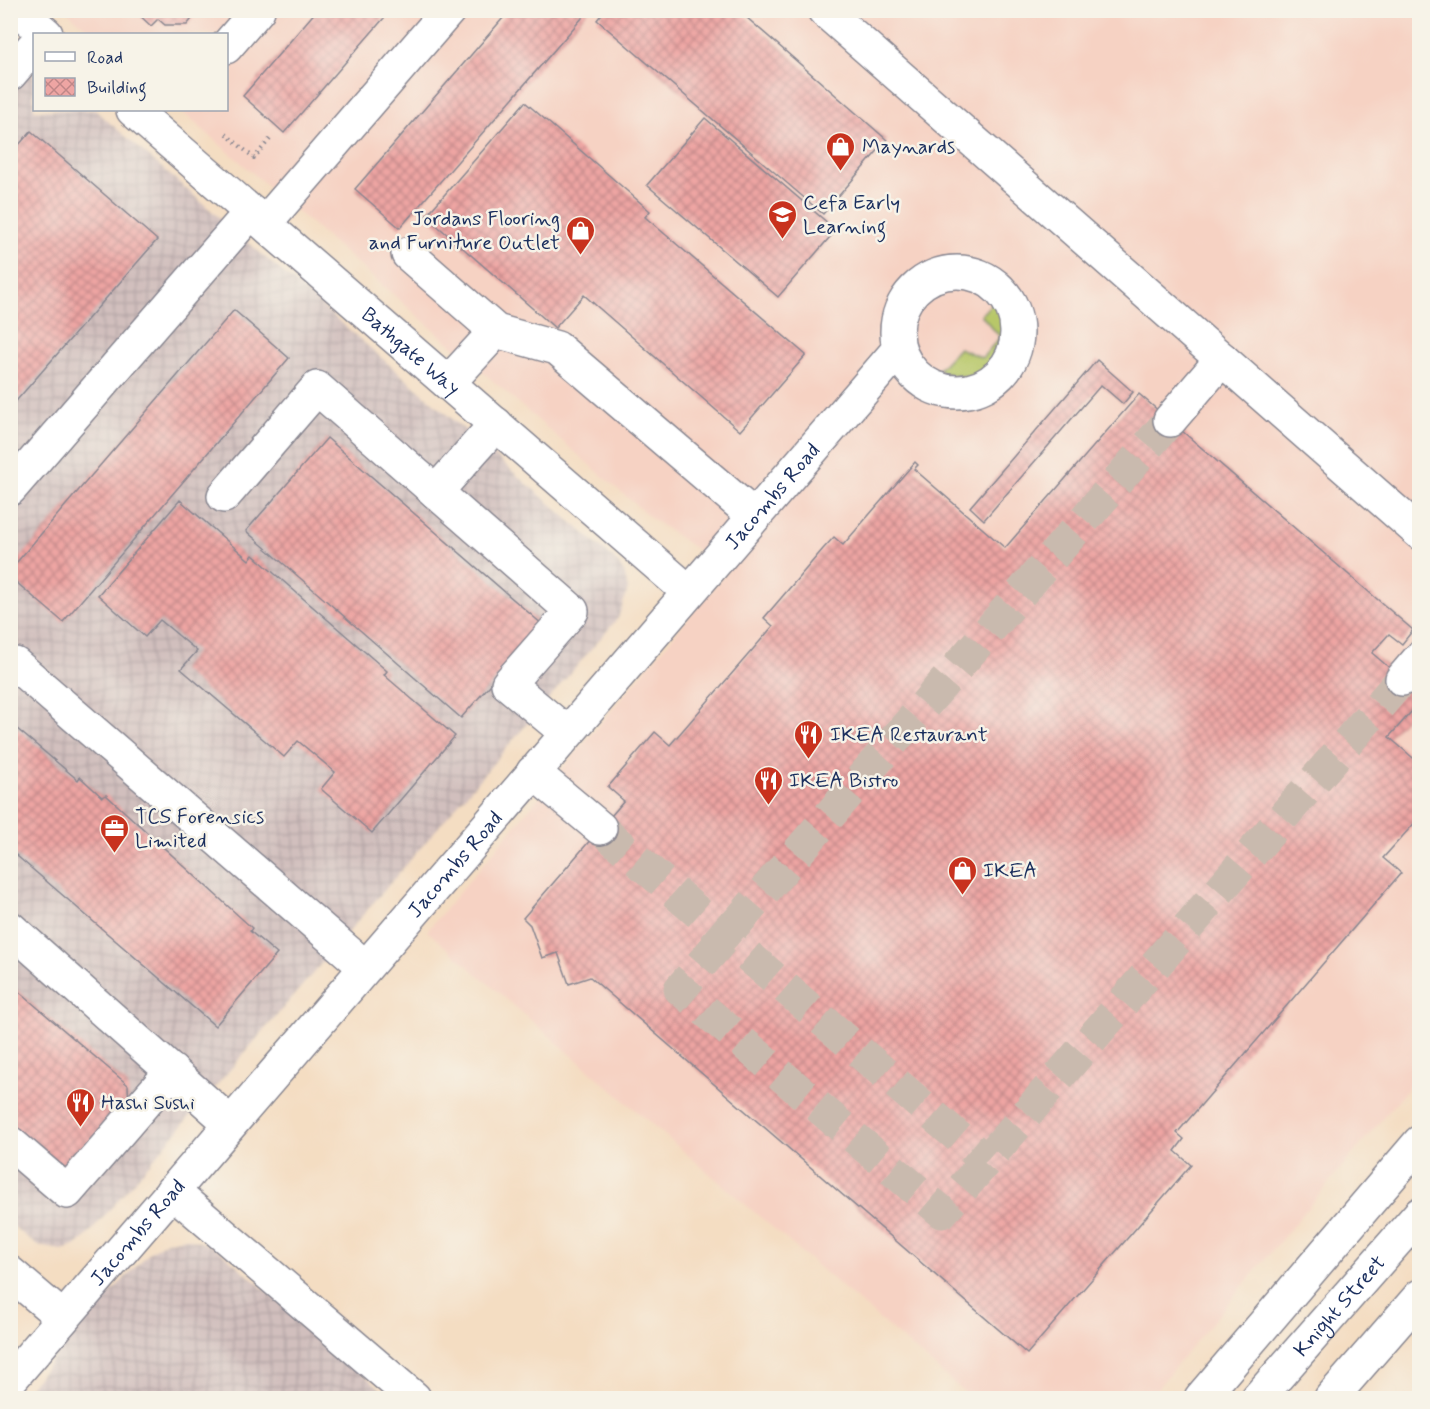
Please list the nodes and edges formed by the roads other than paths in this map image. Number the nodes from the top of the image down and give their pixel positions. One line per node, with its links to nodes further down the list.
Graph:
1 (18, 10): 5 (main road)
2 (258, 10): 6 (main road)
3 (448, 10): 10 (main road)
4 (824, 10): 14 (main road)
5 (44, 33)
6 (228, 45)
7 (33, 47): 8 (main road)
8 (10, 74)
9 (153, 116): 10 (main road, Bathgate Way)
10 (258, 218): 15 (main road, Bathgate Way); 18 (main road)
11 (408, 254): 12 (main road)
12 (495, 331): 15 (main road); 21 (main road)
13 (899, 349): 21 (main road, Jacombs Road)
14 (1222, 359): 16 (main road); 22 (main road)
15 (448, 383): 17 (main road, Bathgate Way)
16 (1170, 420)
17 (496, 424): 19 (main road); 23 (main road, Bathgate Way)
18 (10, 489)
19 (436, 492): 20 (main road); 25 (main road)
20 (224, 496)
21 (754, 516): 23 (main road, Jacombs Road)
22 (1419, 532)
23 (688, 592): 25 (main road, Jacombs Road)
24 (10, 670): 29 (main road)
25 (567, 733): 26 (main road, Jacombs Road)
26 (533, 772): 27 (main road); 29 (main road, Jacombs Road)
27 (600, 828)
28 (10, 928): 30 (main road)
29 (364, 966): 31 (main road, Jacombs Road)
30 (172, 1071): 31 (main road); 32 (main road)
31 (230, 1123): 34 (main road, Jacombs Road)
32 (10, 1143)
33 (1419, 1143): 42 (main road)
34 (172, 1191): 38 (main road, Jacombs Road); 41 (main road)
35 (1419, 1214): 43 (main road, Knight Street)
36 (10, 1273): 38 (main road)
37 (1419, 1296): 44 (main road)
38 (63, 1318): 40 (main road, Jacombs Road)
39 (1419, 1323): 45 (main road)
40 (10, 1380)
41 (414, 1398)
42 (1201, 1398)
43 (1258, 1398)
44 (1331, 1398)
45 (1341, 1398)

